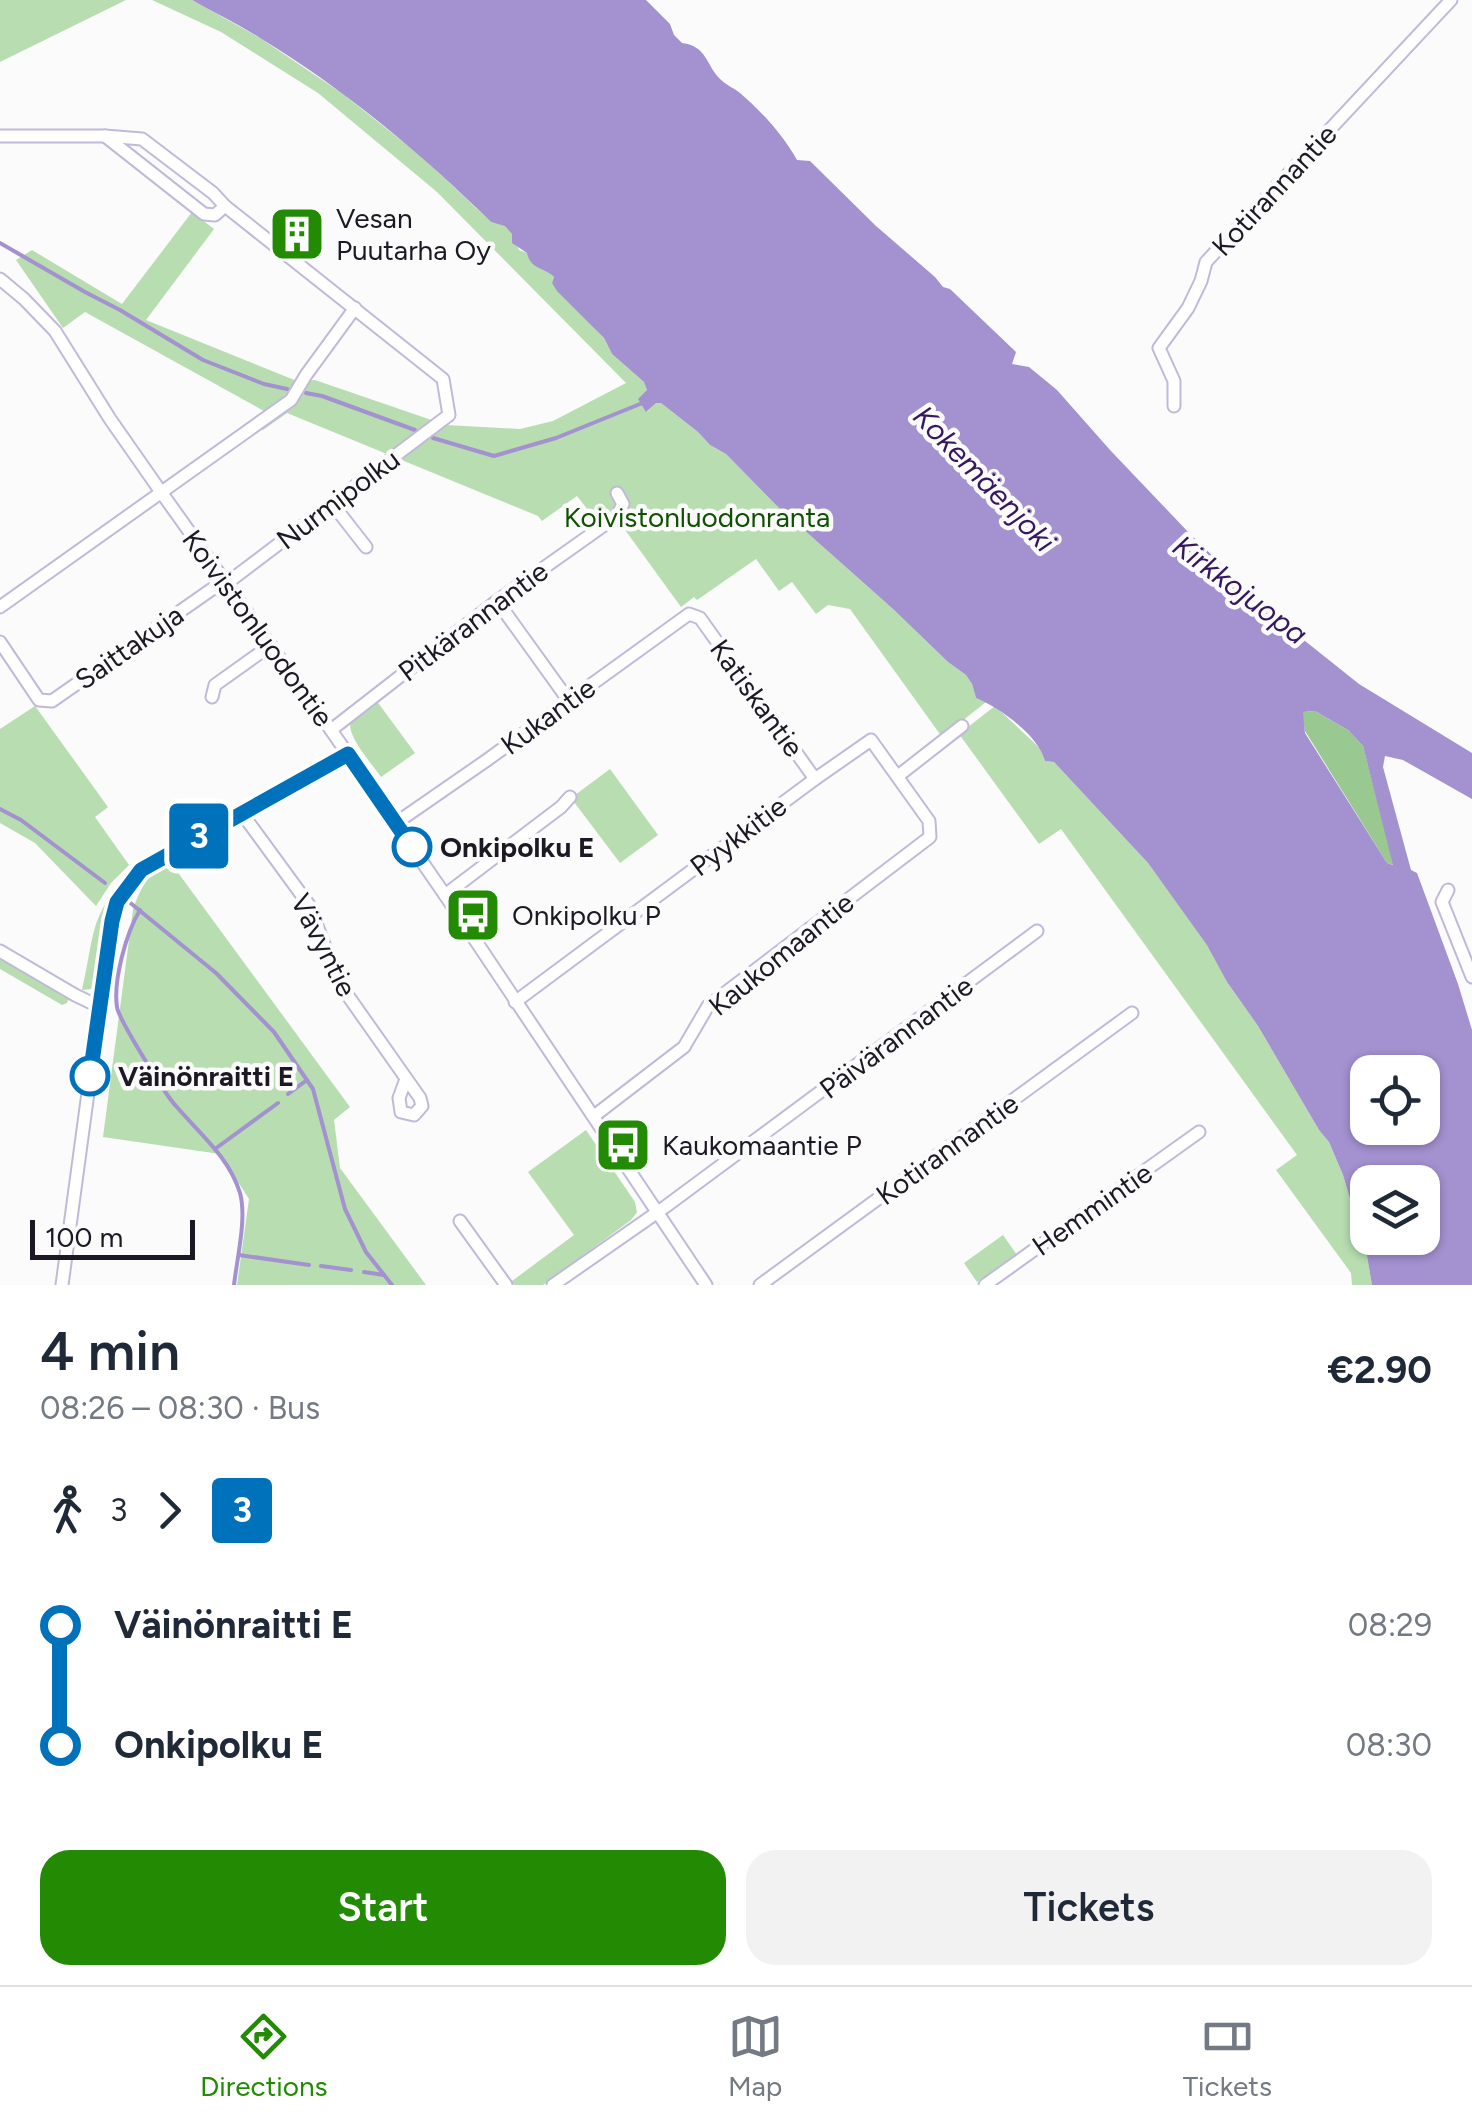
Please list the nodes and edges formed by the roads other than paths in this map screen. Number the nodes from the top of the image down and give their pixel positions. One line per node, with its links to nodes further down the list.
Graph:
1 (1452, 0): 7 (street, Kotirannantie)
2 (0, 136): 3 (street)
3 (104, 136): 4 (street); 4 (street)
4 (225, 206): 6 (street)
5 (0, 278): 8 (street, Koivistonluodontie)
6 (354, 308): 8 (street); 10 (street, Nurmipolku)
7 (1174, 406)
8 (160, 492): 12 (street, Koivistonluodontie); 14 (street)
9 (617, 492): 13 (street, Pitkärannantie)
10 (330, 506): 11 (street); 12 (street, Nurmipolku)
11 (366, 547)
12 (226, 581): 16 (street, Saittakuja); 17 (street, Koivistonluodontie)
13 (498, 601): 19 (street); 21 (street, Pitkärannantie)
14 (0, 607)
15 (700, 618): 19 (street, Kukantie); 24 (street, Katiskantie)
16 (0, 642)
17 (271, 645): 18 (street); 21 (street, Koivistonluodontie)
18 (212, 696)
19 (568, 701): 27 (street, Kukantie)
20 (962, 726): 23 (street)
21 (331, 730): 22 (street, Koivistonluodontie)
22 (348, 754): 26 (street); 27 (street, Koivistonluodontie)
23 (898, 776): 24 (street, Pyykkitie); 28 (street, Pyykkitie)
24 (815, 779): 34 (street, Pyykkitie)
25 (570, 797): 30 (street)
26 (241, 812): 35 (street); 37 (street, Vävyntie)
27 (396, 823): 30 (street, Koivistonluodontie)
28 (930, 837): 38 (street, Kaukomaantie)
29 (1448, 890): 33 (street)
30 (446, 895): 34 (street, Koivistonluodontie)
31 (1038, 931): 40 (street, Päivärannantie)
32 (0, 951): 35 (street)
33 (1472, 977)
34 (515, 1002): 38 (street, Koivistonluodontie)
35 (100, 1007): 42 (street)
36 (1132, 1012): 46 (street, Kotirannantie)
37 (406, 1078)
38 (594, 1116): 40 (street, Koivistonluodontie)
39 (1200, 1132): 47 (street, Hemmintie)
40 (658, 1213): 44 (street, Päivärannantie); 45 (street, Koivistonluodontie)
41 (460, 1221): 43 (street)
42 (62, 1285)
43 (506, 1285)
44 (553, 1285)
45 (706, 1285)
46 (760, 1285)
47 (985, 1285)

